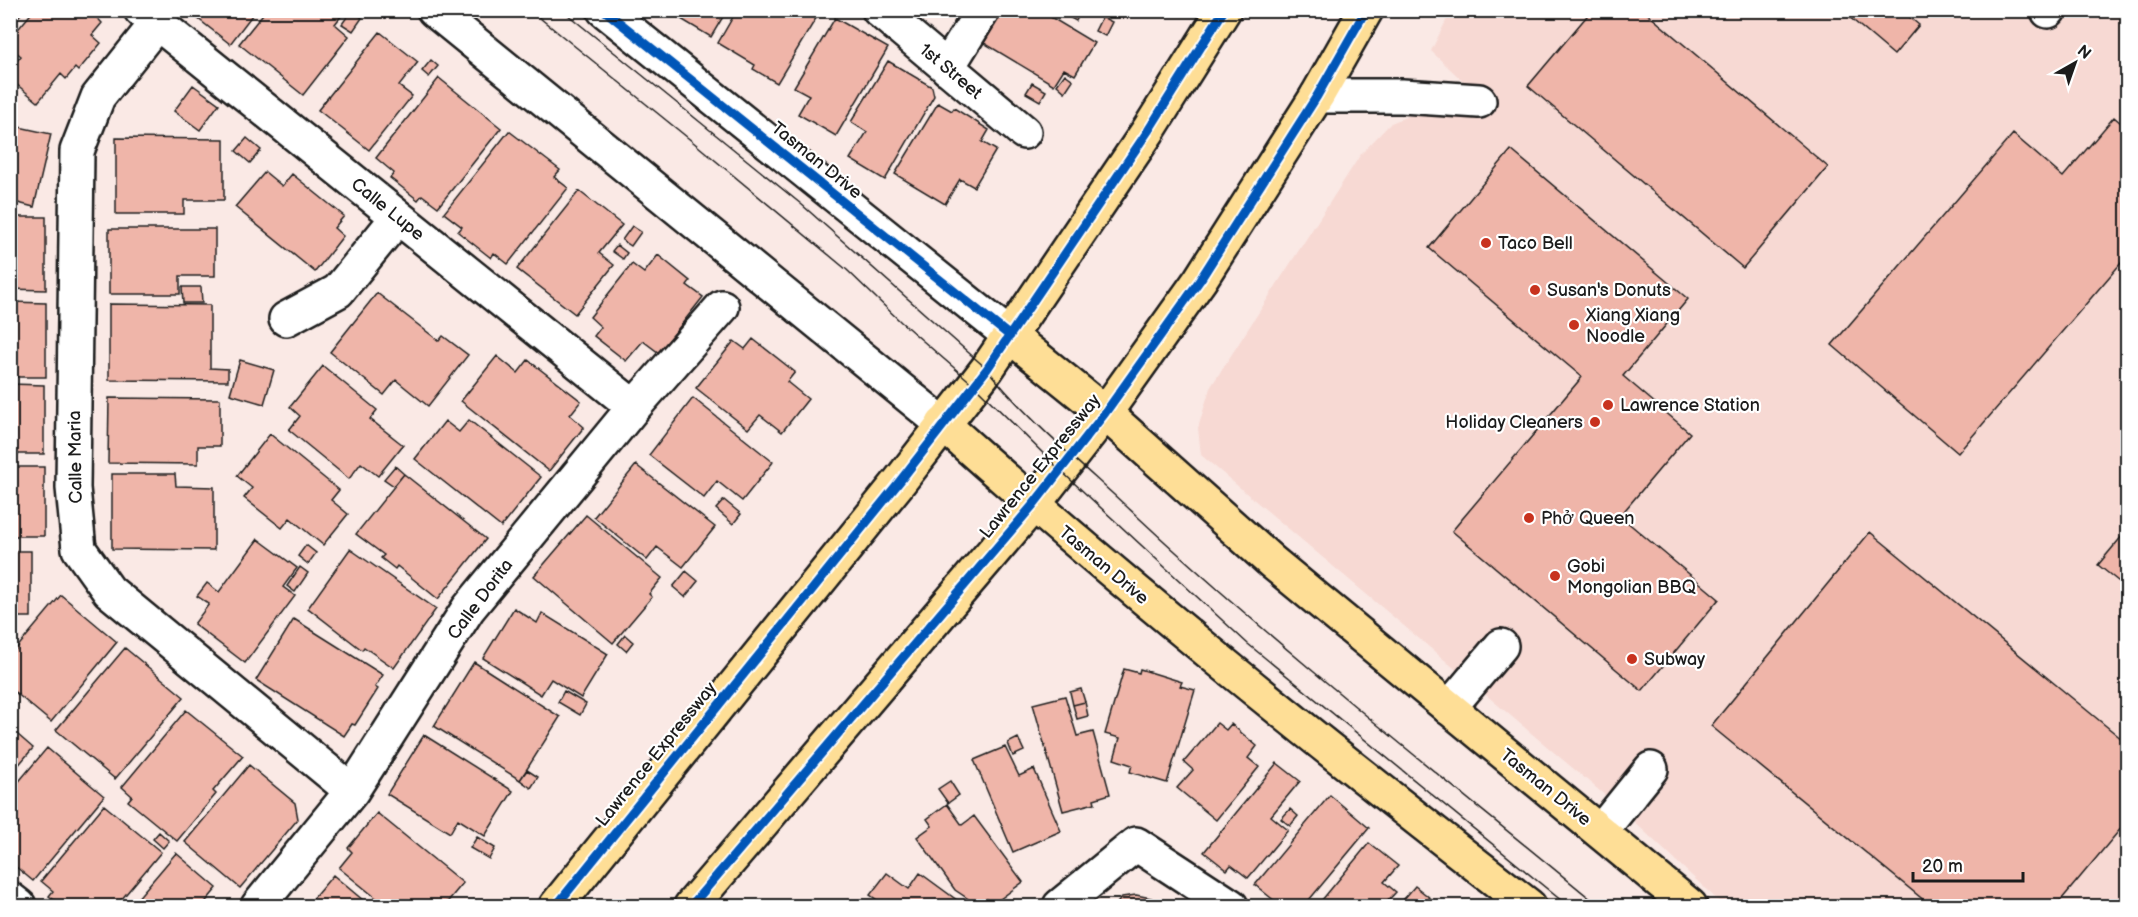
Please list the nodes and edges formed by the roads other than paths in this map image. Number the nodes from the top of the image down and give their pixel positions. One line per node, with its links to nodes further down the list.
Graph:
1 (434, 10): 18 (street, Tasman Drive)
2 (604, 10): 15 (street, Tasman Drive)
3 (879, 10): 8 (street, 1st Street)
4 (983, 10): 8 (street)
5 (1224, 10): 15 (main road, Lawrence Expressway)
6 (1366, 10): 9 (main road, Lawrence Expressway)
7 (149, 17): 12 (street, Calle Lupe); 23 (street, Calle Maria)
8 (947, 68): 11 (street, 1st Street)
9 (1317, 96): 10 (street); 17 (main road, Lawrence Expressway)
10 (1479, 101)
11 (1023, 132)
12 (398, 217): 14 (street); 16 (street, Calle Lupe)
13 (722, 307): 16 (street, Calle Dorita)
14 (286, 320)
15 (1010, 336): 17 (main road, Tasman Drive); 18 (main road, Lawrence Expressway)
16 (634, 407): 23 (street, Calle Dorita)
17 (1105, 413): 19 (main road, Lawrence Expressway); 21 (main road, Tasman Drive)
18 (943, 424): 19 (main road, Tasman Drive); 28 (main road, Lawrence Expressway)
19 (1033, 505): 29 (main road, Lawrence Expressway); 32 (main road, Tasman Drive)
20 (1501, 646): 21 (street)
21 (1449, 708): 24 (main road, Tasman Drive)
22 (1651, 769): 24 (street)
23 (352, 791): 27 (street, Calle Dorita)
24 (1601, 831): 33 (main road, Tasman Drive)
25 (10, 900): 26 (street)
26 (19, 906)
27 (258, 906)
28 (555, 906)
29 (691, 906)
30 (1060, 906): 31 (street)
31 (1231, 906)
32 (1529, 906)
33 (1690, 906)

